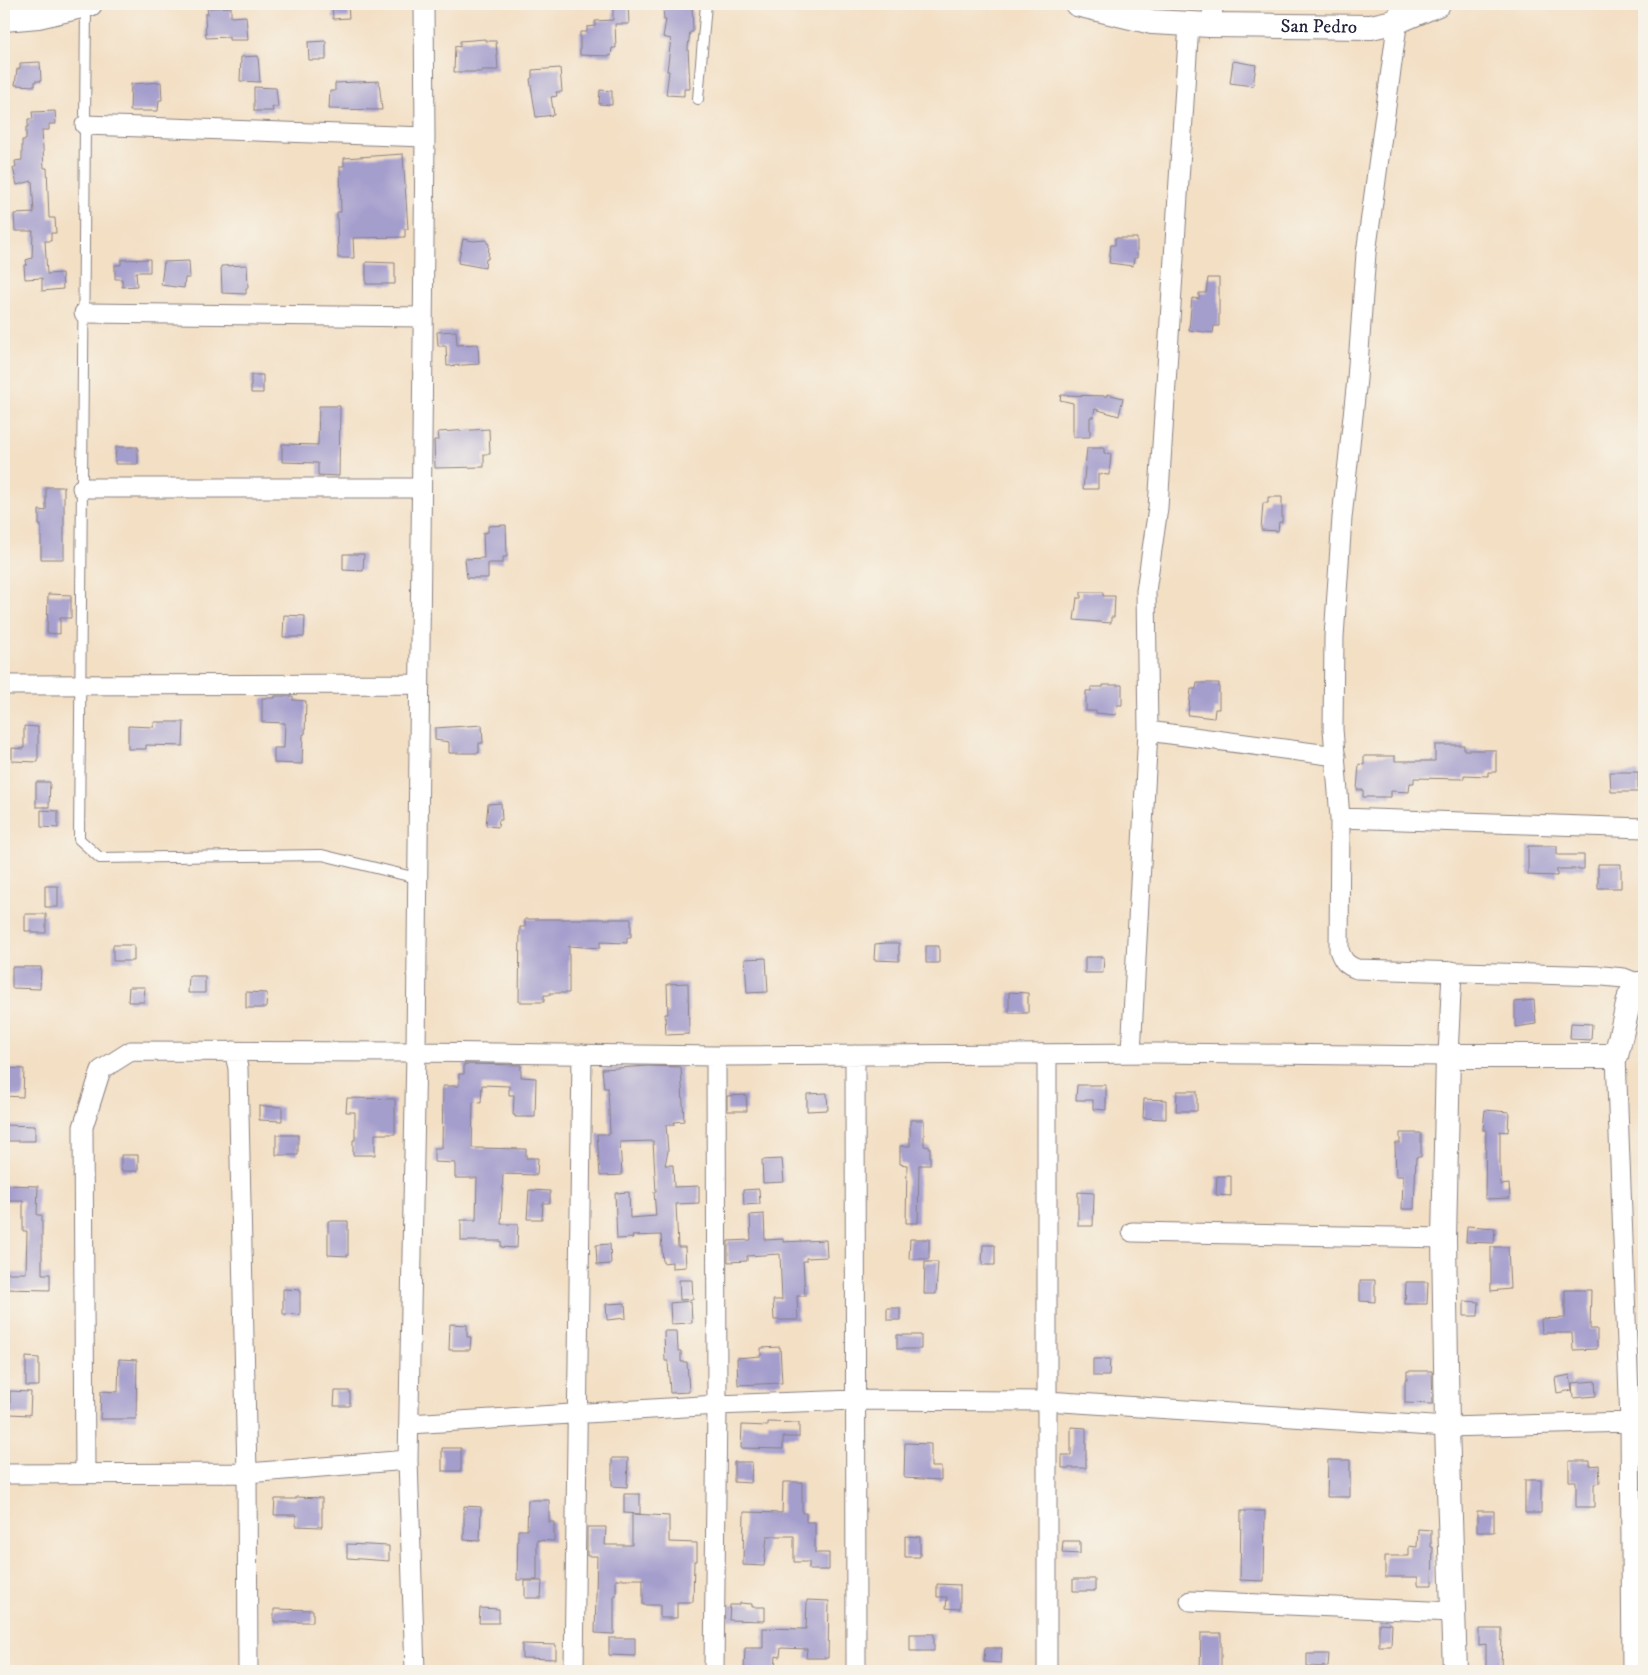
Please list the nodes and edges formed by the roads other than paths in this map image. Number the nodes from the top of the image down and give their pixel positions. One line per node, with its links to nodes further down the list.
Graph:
1 (88, 4): 6 (street); 11 (lane)
2 (424, 4): 12 (street)
3 (706, 4): 10 (lane)
4 (1077, 4): 8 (street, San Pedro)
5 (1438, 4): 7 (street, San Pedro)
6 (40, 10): 9 (street)
7 (1399, 12): 8 (street, San Pedro); 21 (street)
8 (1205, 17): 20 (street)
9 (4, 19)
10 (698, 98)
11 (85, 125): 12 (street); 13 (lane)
12 (425, 137): 14 (street)
13 (84, 313): 14 (street); 15 (lane)
14 (423, 317): 16 (street)
15 (82, 488): 16 (street); 18 (lane)
16 (421, 488): 17 (street)
17 (419, 684): 18 (street); 24 (street)
18 (80, 685): 19 (street); 24 (lane)
19 (4, 686)
20 (1148, 731): 21 (street); 29 (street)
21 (1336, 756): 22 (street)
22 (1340, 818): 23 (street); 25 (street)
23 (1644, 828)
24 (417, 878): 28 (street)
25 (1452, 971): 26 (street); 34 (street)
26 (1642, 985): 35 (street)
27 (234, 1051): 28 (street); 46 (street); 47 (street)
28 (416, 1052): 30 (street); 43 (street)
29 (1131, 1053): 31 (street); 34 (street)
30 (582, 1054): 33 (street); 41 (street)
31 (1047, 1054): 32 (street); 39 (street)
32 (855, 1055): 33 (street); 38 (street)
33 (716, 1056): 40 (street)
34 (1448, 1056): 35 (street); 37 (street)
35 (1616, 1056): 42 (street)
36 (1132, 1232): 37 (street)
37 (1444, 1238): 44 (street)
38 (856, 1400): 39 (street); 40 (street); 55 (street)
39 (1047, 1401): 44 (street); 56 (street)
40 (717, 1406): 41 (street); 54 (street)
41 (577, 1414): 43 (street); 53 (street)
42 (1630, 1422): 44 (street); 58 (street)
43 (409, 1424): 45 (street)
44 (1447, 1427): 50 (street)
45 (408, 1460): 47 (street); 52 (street)
46 (85, 1473): 47 (street); 48 (street)
47 (247, 1473): 51 (street)
48 (4, 1474)
49 (1190, 1602): 50 (street)
50 (1453, 1612): 57 (street)
51 (248, 1671)
52 (415, 1671)
53 (574, 1671)
54 (714, 1671)
55 (856, 1671)
56 (1047, 1671)
57 (1455, 1671)
58 (1632, 1671)

